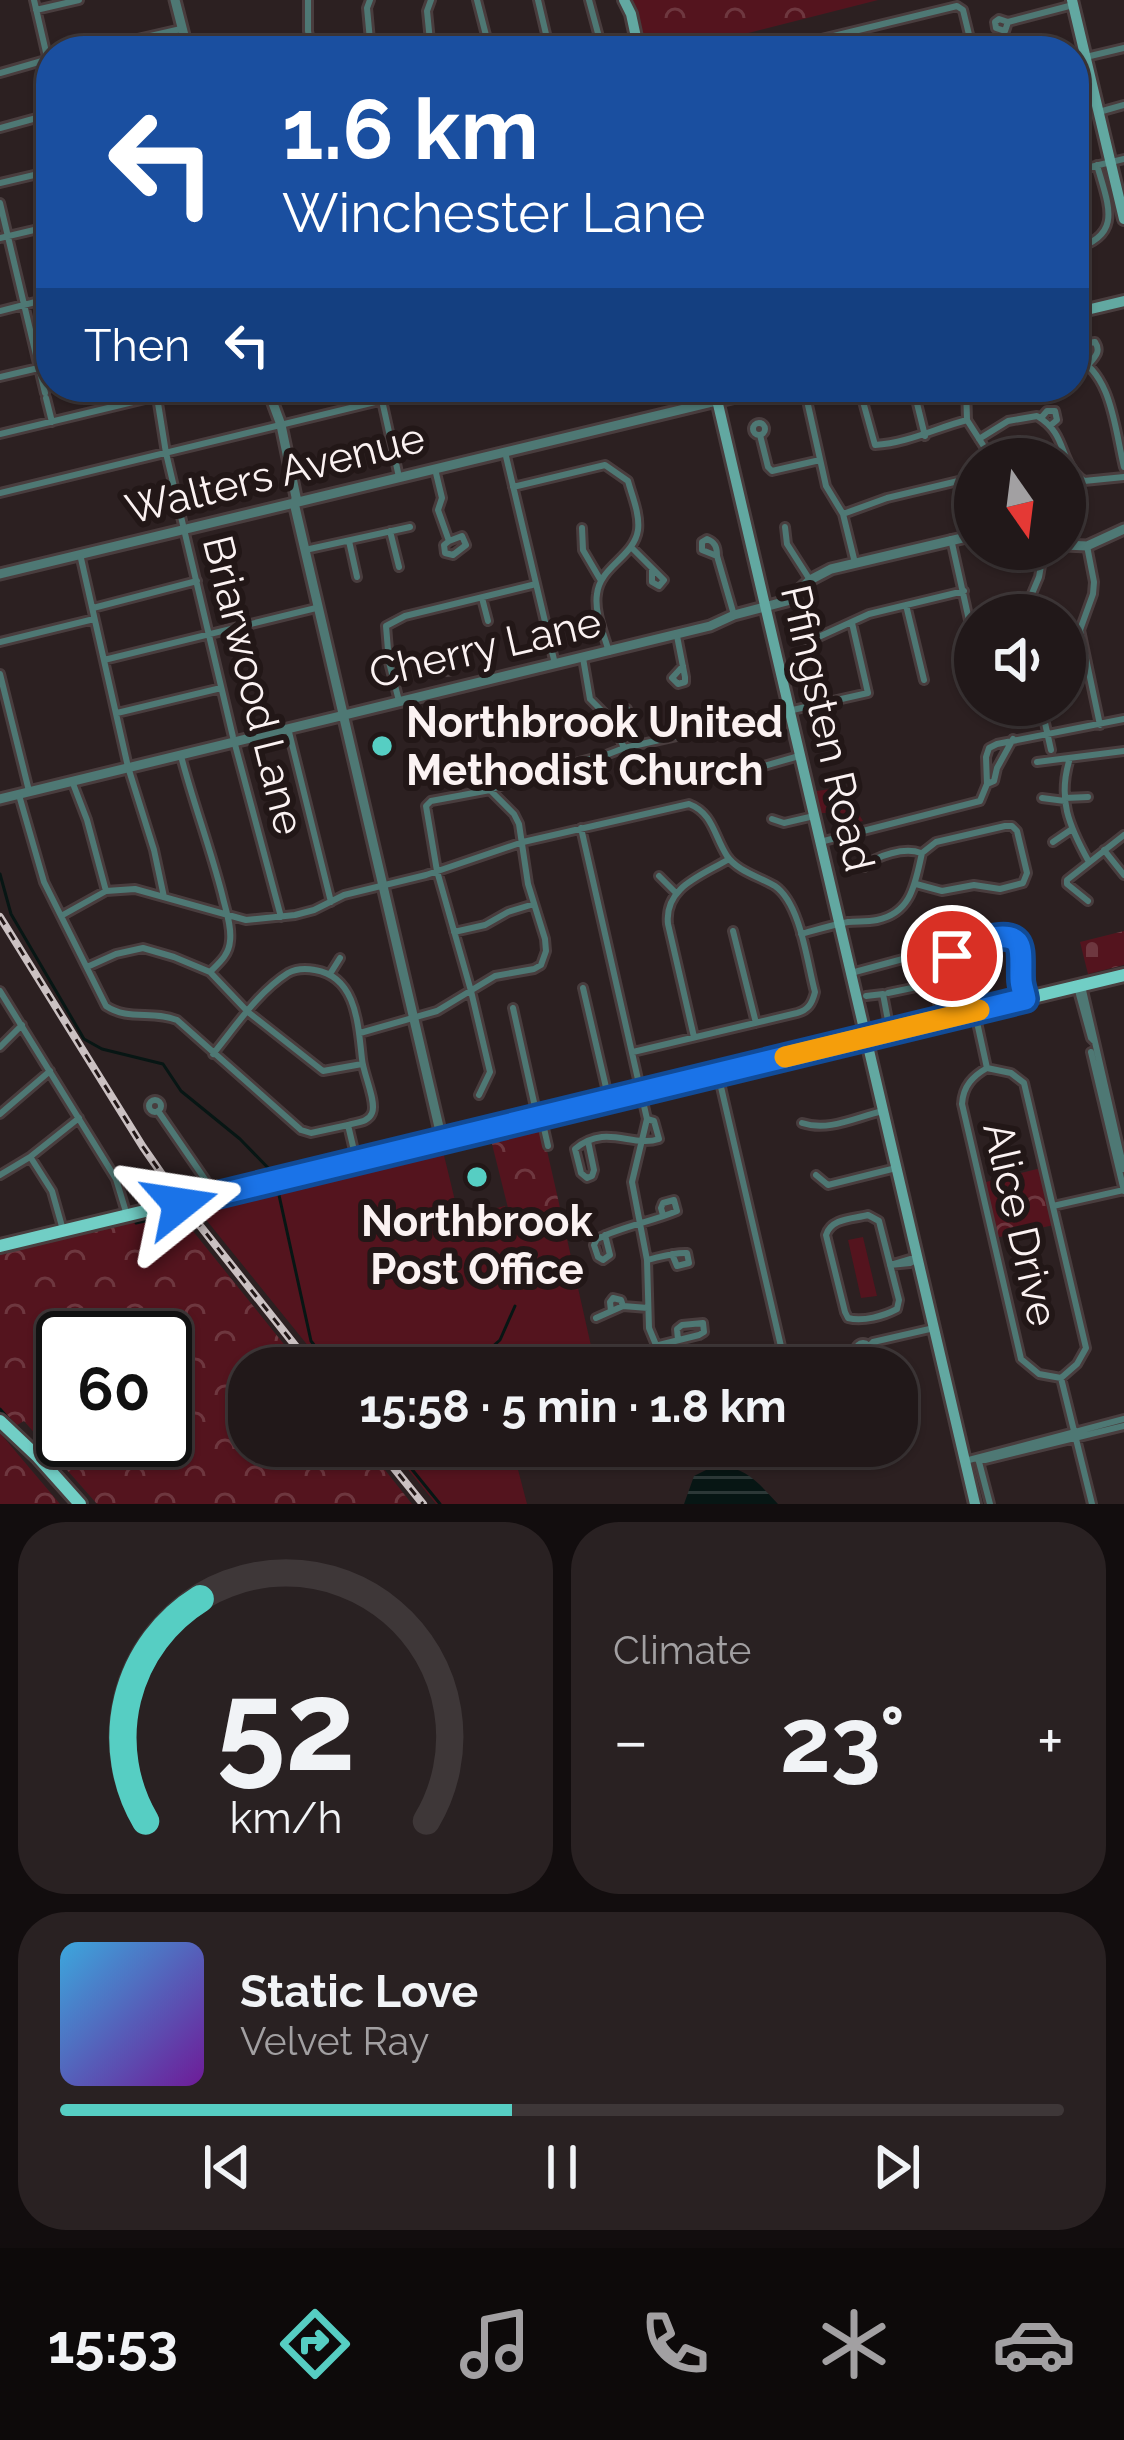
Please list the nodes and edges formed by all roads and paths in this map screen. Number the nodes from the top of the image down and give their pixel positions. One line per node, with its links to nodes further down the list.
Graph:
1 (34, 0): 12 (street)
2 (79, 0): 12 (street)
3 (175, 0): 14 (street)
4 (308, 0): 18 (street)
5 (370, 0): 19 (street)
6 (431, 0): 20 (street)
7 (477, 0): 21 (street)
8 (538, 0): 22 (street)
9 (589, 0): 23 (street)
10 (1073, 2): 13 (street); 27 (main road)
11 (625, 4): 24 (main road)
12 (36, 10): 15 (street)
13 (1008, 22)
14 (182, 28): 16 (street); 17 (street)
15 (43, 36)
16 (148, 36)
17 (184, 36)
18 (309, 36)
19 (370, 36)
20 (430, 36)
21 (486, 36)
22 (546, 36)
23 (599, 36)
24 (634, 36)
25 (836, 36): 26 (street)
26 (969, 36)
27 (1081, 36)
28 (1124, 48): 29 (street)
29 (1089, 56)
30 (36, 63): 32 (street)
31 (1089, 69): 33 (main road)
32 (0, 73)
33 (1093, 85): 34 (street); 36 (main road)
34 (1089, 86)
35 (1124, 105): 36 (street)
36 (1099, 112): 39 (main road)
37 (36, 119): 38 (street)
38 (0, 128)
39 (1117, 161): 40 (street); 45 (main road)
40 (1097, 165): 41 (street); 48 (street)
41 (1089, 167)
42 (36, 175): 43 (street)
43 (0, 183)
44 (0, 203): 47 (street)
45 (1124, 219)
46 (36, 230): 47 (street)
47 (4, 237): 51 (street)
48 (1089, 244)
49 (1124, 301): 52 (main road)
50 (36, 302): 51 (street)
51 (24, 305): 53 (street); 54 (street)
52 (1089, 309)
53 (0, 311)
54 (36, 355)
55 (1089, 368): 83 (street)
56 (36, 369): 57 (street)
57 (0, 377)
58 (48, 402): 72 (street)
59 (136, 402): 72 (street)
60 (158, 402): 81 (street, Briarwood Lane)
61 (272, 402): 73 (street)
62 (374, 402): 73 (street)
63 (382, 402): 87 (street)
64 (713, 402): 80 (street, Walters Avenue)
65 (717, 402): 123 (main road, Pfingsten Road)
66 (807, 402): 82 (street)
67 (863, 402): 77 (street)
68 (917, 402): 77 (street)
69 (966, 402): 71 (street)
70 (1041, 418): 74 (street); 74 (street); 79 (street)
71 (967, 419): 77 (street); 78 (street)
72 (52, 422): 75 (street)
73 (280, 425): 81 (street); 86 (street)
74 (1051, 425): 88 (street)
75 (0, 434)
76 (760, 435): 82 (street)
77 (925, 436)
78 (979, 438)
79 (982, 438)
80 (505, 452): 85 (street, Walters Avenue); 90 (street)
81 (166, 453): 91 (street); 97 (street, Briarwood Lane)
82 (820, 460): 93 (street)
83 (1124, 467)
84 (322, 468): 86 (street)
85 (435, 468): 87 (street, Walters Avenue); 103 (street)
86 (292, 475): 92 (street)
87 (399, 476): 92 (street, Walters Avenue)
88 (1124, 477)
89 (954, 481): 93 (street)
90 (513, 487): 105 (street); 117 (street)
91 (0, 493)
92 (296, 502): 97 (street, Walters Avenue); 106 (street)
93 (843, 514): 109 (street)
94 (785, 526): 115 (street)
95 (410, 527): 99 (street)
96 (583, 528): 114 (street)
97 (184, 529): 107 (street, Walters Avenue); 116 (street, Briarwood Lane)
98 (1124, 529): 104 (street)
99 (390, 531): 102 (street); 110 (street)
100 (954, 538): 101 (street, Cherry Lane)
101 (951, 539): 109 (street, Cherry Lane); 118 (street)
102 (349, 541): 106 (street); 113 (street)
103 (448, 541)
104 (1087, 546): 150 (street)
105 (631, 547): 111 (street); 114 (street)
106 (305, 550): 122 (street)
107 (80, 554): 112 (street, Walters Avenue); 124 (street)
108 (717, 556): 125 (street)
109 (855, 562): 115 (street, Cherry Lane)
110 (399, 567)
111 (652, 568)
112 (0, 574)
113 (358, 577)
114 (600, 579): 133 (street)
115 (810, 580): 123 (street, Cherry Lane)
116 (197, 581): 124 (street); 130 (street, Briarwood Lane)
117 (536, 584): 120 (street); 136 (street)
118 (964, 591): 119 (street); 121 (street)
119 (965, 594)
120 (482, 598): 127 (street); 143 (street)
121 (906, 605): 128 (street); 140 (street)
122 (319, 607): 130 (street); 147 (street)
123 (766, 607): 125 (street, Cherry Lane); 145 (main road, Pfingsten Road)
124 (93, 608): 126 (street)
125 (734, 615): 129 (street, Cherry Lane)
126 (94, 619): 132 (street); 135 (street)
127 (488, 621)
128 (852, 623): 131 (street); 145 (street)
129 (676, 635): 133 (street, Cherry Lane); 137 (street)
130 (211, 636): 135 (street); 141 (street, Briarwood Lane)
131 (819, 637)
132 (0, 642)
133 (609, 652): 134 (street, Cherry Lane)
134 (583, 658): 136 (street, Cherry Lane); 149 (street)
135 (104, 660): 146 (street)
136 (555, 664): 142 (street, Cherry Lane)
137 (682, 666)
138 (448, 671): 142 (street)
139 (0, 674): 168 (street)
140 (924, 680)
141 (221, 688): 146 (street); 155 (street, Briarwood Lane)
142 (452, 689): 143 (street, Cherry Lane)
143 (399, 701): 147 (street, Cherry Lane)
144 (627, 709): 149 (street)
145 (789, 710): 156 (street); 160 (main road, Pfingsten Road)
146 (117, 713): 163 (street)
147 (344, 715): 152 (street, Cherry Lane); 190 (street)
148 (1124, 719): 150 (street)
149 (613, 722): 156 (street)
150 (1100, 725): 153 (street)
151 (1046, 726): 153 (street)
152 (288, 728): 155 (street, Cherry Lane); 194 (street)
153 (1048, 734): 154 (street); 157 (street)
154 (1013, 739): 166 (street); 166 (street)
155 (234, 741): 159 (street, Cherry Lane); 199 (street, Briarwood Lane)
156 (624, 748): 167 (street)
157 (1051, 750)
158 (1124, 751): 161 (street)
159 (181, 754): 163 (street, Cherry Lane); 198 (street)
160 (800, 755): 164 (street); 173 (main road, Pfingsten Road)
161 (1070, 758): 162 (street); 172 (street)
162 (1036, 762)
163 (128, 767): 165 (street, Cherry Lane); 193 (street)
164 (757, 768)
165 (72, 781): 168 (street, Cherry Lane); 191 (street)
166 (987, 784): 179 (street)
167 (490, 790): 178 (street); 186 (street)
168 (24, 792): 171 (street, Cherry Lane); 197 (street)
169 (1088, 797): 172 (street)
170 (1042, 798): 172 (street)
171 (0, 799)
172 (1065, 800): 176 (street)
173 (814, 816): 174 (street); 179 (main road, Pfingsten Road)
174 (772, 819)
175 (581, 828): 178 (street); 183 (street); 233 (street)
176 (1072, 829): 180 (street); 184 (street)
177 (1124, 835): 181 (street)
178 (523, 842): 186 (street); 196 (street)
179 (820, 842): 200 (main road, Pfingsten Road)
180 (1053, 842)
181 (1104, 850): 184 (street); 187 (street)
182 (919, 852): 185 (street); 189 (street); 189 (street)
183 (729, 860): 192 (street); 203 (street)
184 (1089, 862): 195 (street)
185 (864, 867)
186 (437, 872): 190 (street); 201 (street)
187 (1124, 875)
188 (659, 876): 192 (street)
189 (916, 884): 200 (street)
190 (384, 885): 194 (street); 222 (street)
191 (106, 891): 193 (street); 197 (street)
192 (675, 892): 230 (street)
193 (164, 897): 198 (street)
194 (332, 902): 199 (street)
195 (1088, 902)
196 (534, 904): 201 (street); 215 (street)
197 (61, 916): 206 (street)
198 (227, 916): 199 (street); 207 (street)
199 (281, 917)
200 (839, 924): 203 (street); 208 (main road, Pfingsten Road)
201 (454, 932): 215 (street)
202 (734, 932): 224 (street)
203 (801, 934): 224 (street)
204 (925, 953): 208 (street)
205 (340, 958): 209 (street)
206 (87, 967): 207 (street); 235 (street)
207 (210, 973): 221 (street)
208 (851, 973): 229 (main road, Pfingsten Road)
209 (330, 974): 221 (street); 227 (street)
210 (1124, 975): 212 (main road)
211 (957, 983): 218 (street)
212 (1079, 986): 218 (main road); 240 (street)
213 (583, 988): 243 (street)
214 (0, 991): 225 (street)
215 (472, 992): 222 (street); 242 (street)
216 (888, 993): 223 (street)
217 (866, 996): 226 (street)
218 (1025, 999): 220 (main road)
219 (513, 1008): 247 (street)
220 (974, 1011): 223 (main road); 237 (street)
221 (248, 1012): 232 (street); 235 (street)
222 (414, 1017): 227 (street); 252 (street)
223 (942, 1019): 226 (main road)
224 (755, 1023): 230 (street)
225 (22, 1025): 231 (street); 238 (street)
226 (889, 1025): 229 (main road)
227 (360, 1033): 236 (street)
228 (299, 1035): 232 (street)
229 (866, 1036): 239 (main road); 244 (main road, Pfingsten Road)
230 (694, 1038): 233 (street)
231 (0, 1047)
232 (291, 1048): 236 (street)
233 (633, 1052): 241 (street)
234 (1091, 1052): 240 (street)
235 (213, 1054): 251 (street)
236 (362, 1064): 251 (street)
237 (988, 1068): 266 (street); 284 (street, Alice Drive)
238 (50, 1071): 246 (street); 248 (street)
239 (718, 1074): 241 (main road); 283 (street)
240 (1102, 1084): 260 (street); 264 (street)
241 (642, 1091): 243 (main road); 249 (street)
242 (478, 1095)
243 (609, 1100): 247 (main road)
244 (883, 1111): 250 (street); 259 (main road, Pfingsten Road)
245 (158, 1112): 265 (street)
246 (0, 1114)
247 (539, 1116): 252 (main road); 255 (street)
248 (79, 1118): 256 (street); 267 (street)
249 (647, 1119): 253 (street); 253 (street)
250 (802, 1123)
251 (348, 1125): 257 (street)
252 (442, 1140): 257 (main road)
253 (641, 1140): 254 (street); 269 (street)
254 (588, 1141): 254 (street)
255 (548, 1146)
256 (30, 1157): 261 (street); 270 (street)
257 (356, 1160): 265 (main road)
258 (862, 1163): 263 (street)
259 (896, 1168): 263 (street); 274 (main road, Pfingsten Road)
260 (1124, 1169)
261 (0, 1174)
262 (816, 1175): 263 (street)
263 (867, 1175)
264 (1124, 1190): 266 (street)
265 (215, 1194): 267 (main road)
266 (1053, 1206): 284 (street)
267 (127, 1216): 270 (main road)
268 (663, 1216): 269 (street)
269 (638, 1222): 271 (street); 275 (street)
270 (63, 1231): 272 (main road)
271 (605, 1234)
272 (0, 1246)
273 (672, 1254): 275 (street)
274 (917, 1259): 276 (street); 279 (main road, Pfingsten Road)
275 (647, 1260): 277 (street)
276 (890, 1265): 276 (street)
277 (648, 1307): 278 (street); 281 (street)
278 (596, 1318)
279 (934, 1328): 282 (street); 289 (main road, Pfingsten Road)
280 (678, 1340): 281 (street)
281 (655, 1346)
282 (868, 1346)
283 (781, 1347)
284 (1061, 1378): 287 (street)
285 (0, 1421): 288 (main road)
286 (1124, 1422): 287 (street)
287 (1074, 1434): 289 (street); 294 (street)
288 (33, 1455): 290 (main road); 291 (main road)
289 (971, 1460): 292 (main road, Pfingsten Road); 293 (street)
290 (69, 1504)
291 (80, 1504)
292 (975, 1504)
293 (990, 1504)
294 (1091, 1504)

